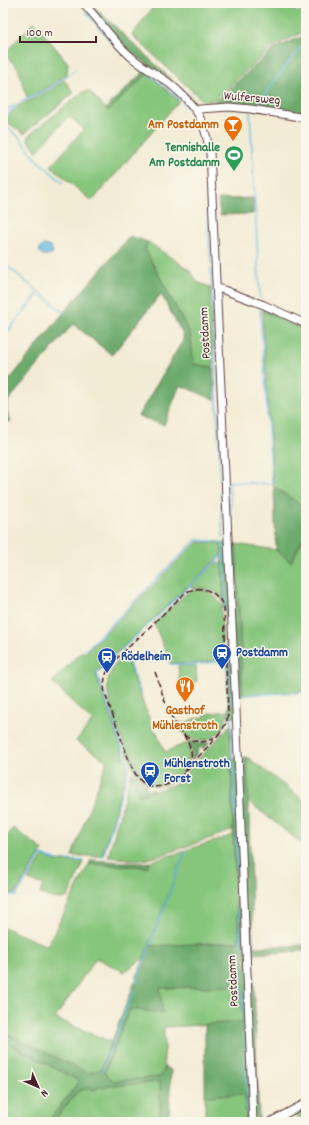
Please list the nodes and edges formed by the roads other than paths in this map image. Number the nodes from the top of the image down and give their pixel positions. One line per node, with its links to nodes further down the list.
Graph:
1 (83, 3): 2 (street, Postdamm)
2 (196, 111): 3 (street, Wulfersweg); 4 (street, Postdamm)
3 (306, 118)
4 (216, 289): 5 (street); 7 (street, Postdamm)
5 (306, 324)
6 (306, 1103): 8 (street)
7 (253, 1122)
8 (270, 1122)

